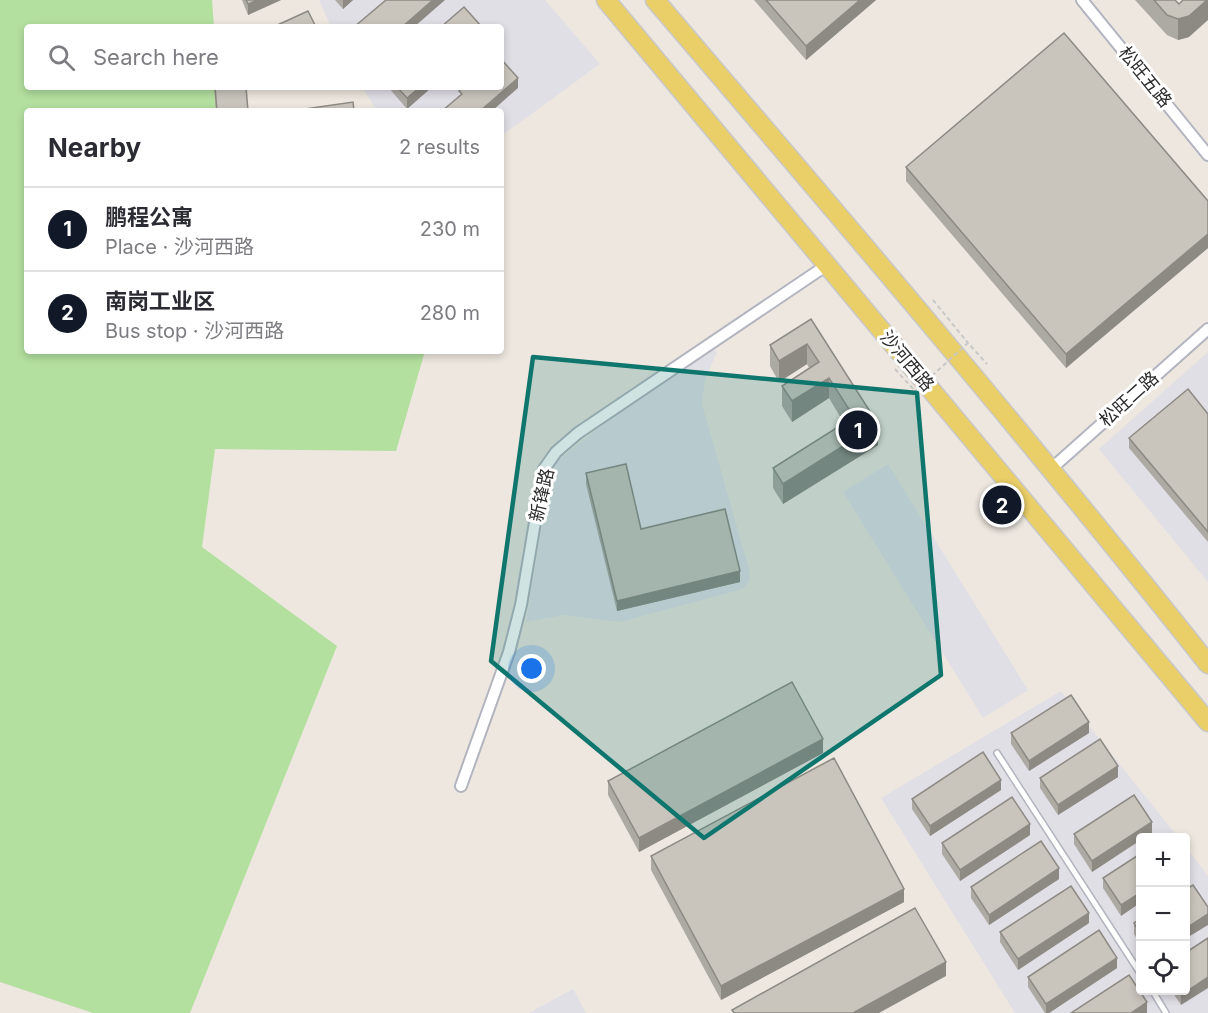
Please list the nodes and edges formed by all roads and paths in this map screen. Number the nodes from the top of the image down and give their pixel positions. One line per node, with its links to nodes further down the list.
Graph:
1 (606, 0): 5 (main road, 沙河西路)
2 (655, 0): 11 (main road)
3 (1082, 0): 4 (street, 松旺五路)
4 (1208, 155)
5 (827, 265): 13 (main road, 沙河西路); 15 (street, 新锋路)
6 (933, 300): 8 (path)
7 (1208, 329): 11 (street, 松旺二路)
8 (968, 343): 9 (path, bridge); 10 (path, bridge)
9 (987, 364)
10 (896, 369)
11 (1051, 469): 12 (main road)
12 (1208, 664)
13 (1208, 722)
14 (997, 753): 16 (lane)
15 (461, 786)
16 (1136, 967)
17 (1155, 995): 18 (lane)
18 (1166, 1013)

